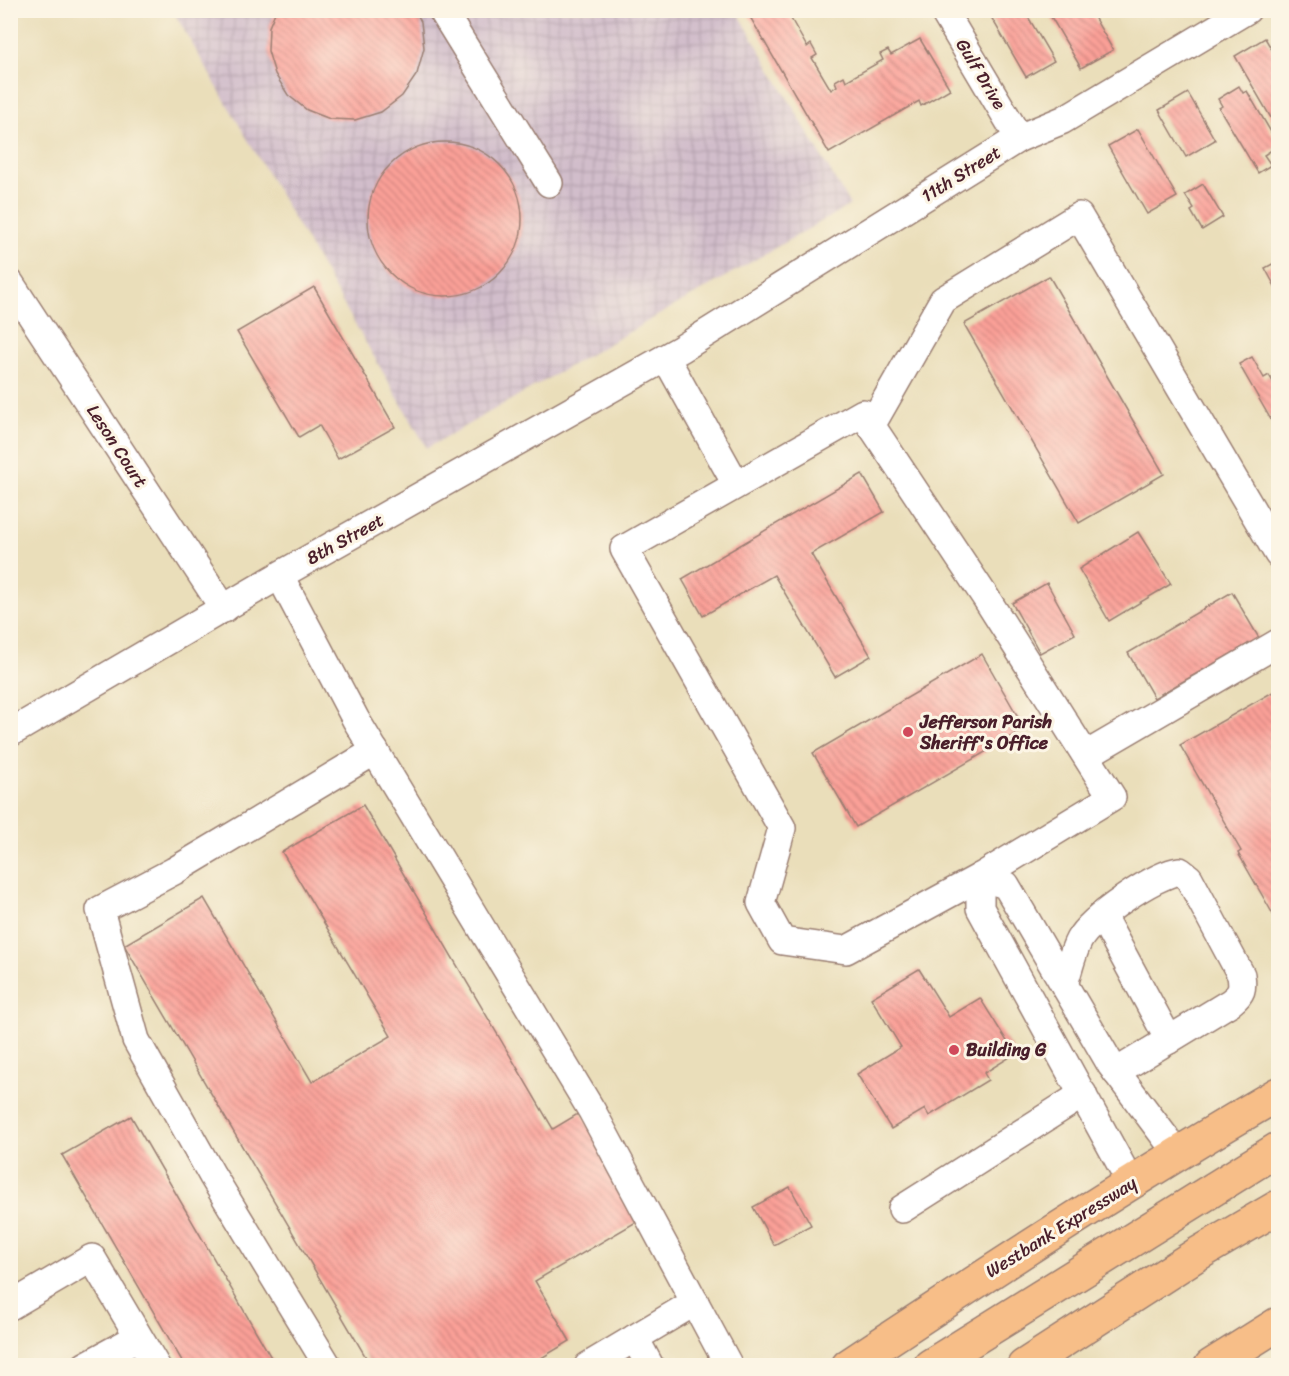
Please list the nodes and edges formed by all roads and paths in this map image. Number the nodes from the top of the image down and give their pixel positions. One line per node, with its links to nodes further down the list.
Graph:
1 (442, 10): 5 (street)
2 (943, 10): 4 (street, Gulf Drive)
3 (1247, 10): 4 (street, 11th Street)
4 (1019, 138): 7 (street, 11th Street)
5 (549, 183)
6 (10, 283): 12 (street, Leson Court)
7 (673, 354): 9 (street); 11 (street, 8th Street)
8 (871, 426): 9 (street); 10 (street); 16 (street)
9 (743, 480): 17 (street)
10 (1278, 554)
11 (280, 576): 12 (street, 8th Street); 15 (street)
12 (224, 609): 14 (street, 8th Street)
13 (1278, 643): 16 (street)
14 (10, 733)
15 (375, 751): 31 (street); 38 (street)
16 (1086, 755): 17 (street)
17 (980, 877): 19 (street); 21 (street)
18 (1102, 916): 19 (street); 22 (street); 22 (street)
19 (1064, 984): 20 (street)
20 (1083, 1017): 21 (street); 23 (street)
21 (1051, 1037): 24 (street)
22 (1169, 1040): 23 (street)
23 (1116, 1072): 27 (street)
24 (1083, 1094): 28 (street); 30 (street)
25 (1278, 1094): 27 (main road, Westbank Expressway)
26 (1278, 1149): 43 (main road)
27 (1177, 1153): 28 (main road, Westbank Expressway)
28 (1131, 1183): 42 (main road, Westbank Expressway)
29 (1278, 1207): 44 (main road)
30 (902, 1209)
31 (694, 1302): 35 (street); 41 (street)
32 (10, 1306): 34 (street)
33 (1278, 1324): 45 (main road)
34 (138, 1337): 36 (street); 37 (street)
35 (635, 1338): 39 (street); 40 (street)
36 (85, 1365)
37 (156, 1365)
38 (328, 1365)
39 (588, 1365)
40 (650, 1365)
41 (729, 1365)
42 (848, 1365)
43 (930, 1365)
44 (1024, 1365)
45 (1211, 1365)

